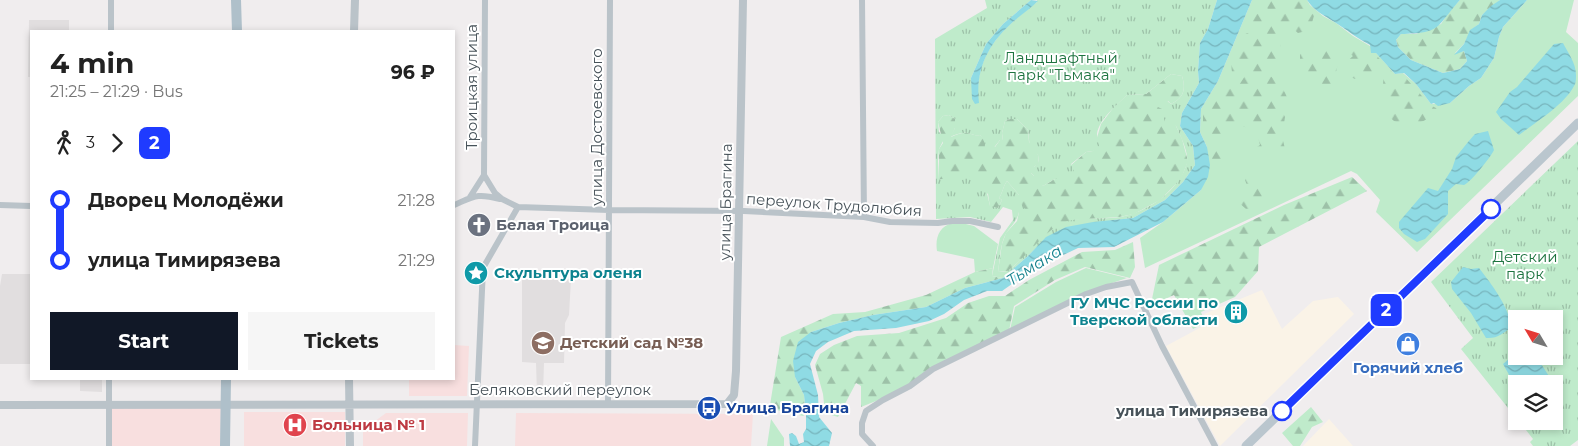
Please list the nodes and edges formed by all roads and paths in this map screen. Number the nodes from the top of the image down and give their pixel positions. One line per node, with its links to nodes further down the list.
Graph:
1 (111, 0): 9 (street)
2 (231, 0): 10 (main road)
3 (236, 0): 11 (main road)
4 (355, 0): 12 (street)
5 (485, 0): 14 (street, Троицкая улица)
6 (610, 0): 21 (street, улица Достоевского)
7 (743, 0): 22 (street, улица Брагина)
8 (862, 0): 23 (street)
9 (111, 30)
10 (231, 30)
11 (236, 30)
12 (354, 30)
13 (1578, 123): 44 (main road)
14 (484, 175): 15 (street); 16 (street)
15 (470, 197): 16 (street); 17 (street)
16 (502, 199): 20 (street)
17 (455, 204)
18 (0, 205): 19 (street)
19 (30, 206)
20 (518, 207): 21 (street, переулок Трудолюбия); 33 (street)
21 (609, 210): 22 (street, переулок Трудолюбия); 34 (street, улица Достоевского)
22 (739, 211): 23 (street, переулок Трудолюбия); 30 (street, улица Брагина)
23 (864, 217): 24 (street, переулок Трудолюбия)
24 (998, 228)
25 (109, 380): 31 (street)
26 (226, 380): 32 (main road)
27 (232, 380): 32 (main road)
28 (349, 380): 29 (street)
29 (349, 403): 32 (street, Беляковский переулок); 33 (street, Беляковский переулок); 40 (street)
30 (727, 403): 34 (street, Беляковский переулок); 36 (street)
31 (109, 404): 32 (street, Беляковский переулок); 35 (street, Беляковский переулок); 37 (street)
32 (228, 404): 38 (main road); 39 (main road)
33 (476, 404): 34 (street, Беляковский переулок); 41 (street)
34 (608, 404)
35 (0, 405)
36 (757, 410)
37 (109, 446)
38 (225, 446)
39 (231, 446)
40 (350, 446)
41 (475, 446)
42 (873, 446): 43 (street)
43 (1214, 446)
44 (1246, 446)

